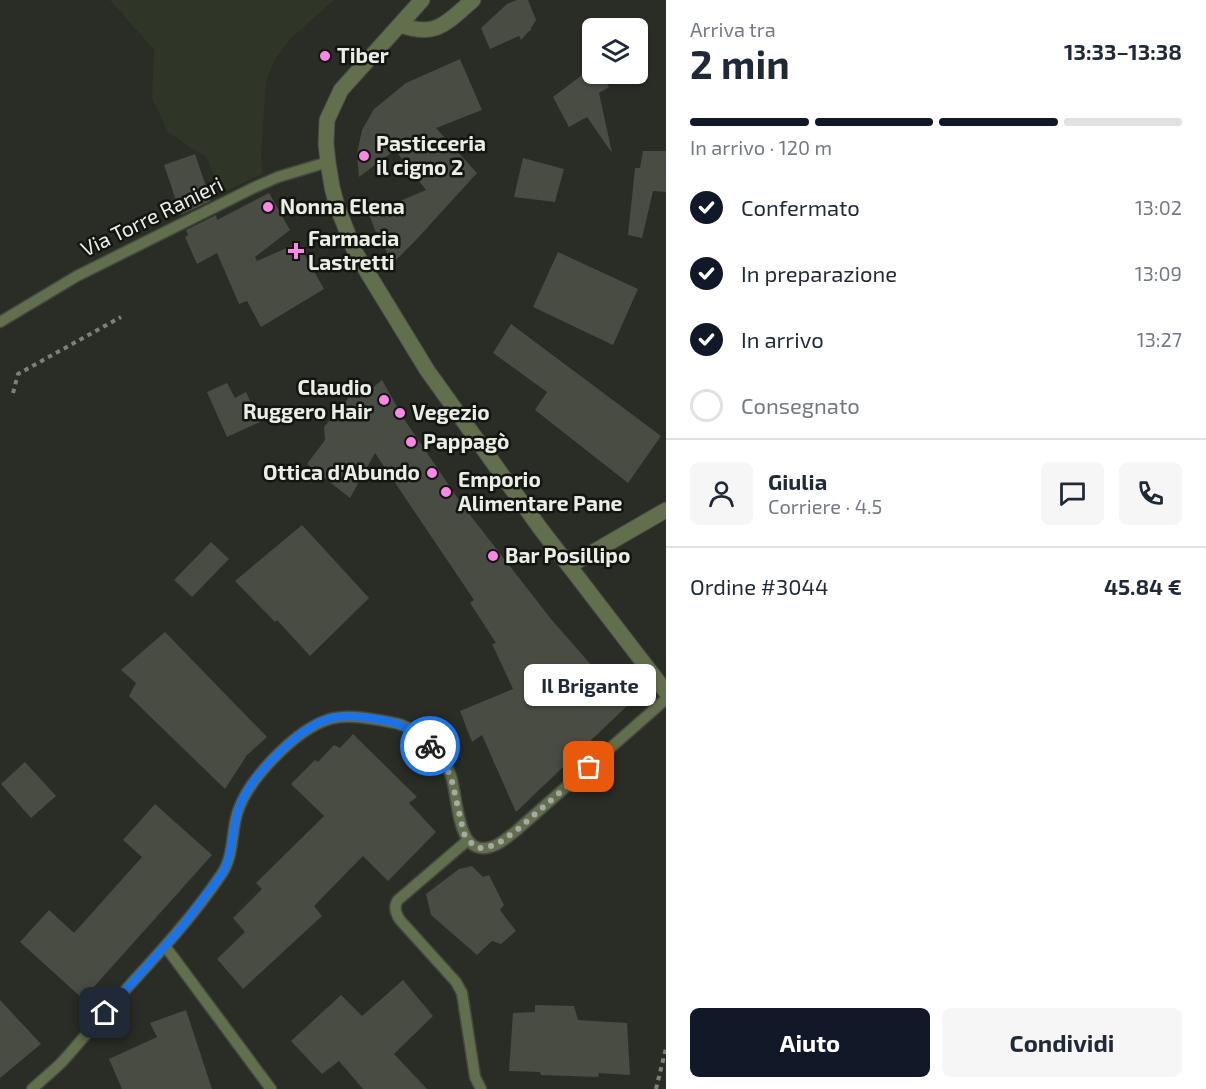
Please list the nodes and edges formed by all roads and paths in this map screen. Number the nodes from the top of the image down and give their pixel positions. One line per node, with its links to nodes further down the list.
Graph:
1 (422, 0): 3 (street)
2 (473, 0): 3 (street)
3 (400, 25): 4 (street)
4 (328, 162): 6 (lane, Via Torre Ranieri); 9 (street)
5 (121, 317): 7 (path)
6 (0, 322)
7 (13, 393)
8 (666, 510): 9 (street)
9 (569, 566): 10 (street)
10 (666, 692)
11 (666, 699): 12 (lane)
12 (468, 840): 13 (lane); 17 (lane)
13 (165, 946): 15 (lane); 16 (lane)
14 (666, 1048): 18 (path)
15 (32, 1089)
16 (271, 1089)
17 (481, 1089)
18 (657, 1089)

